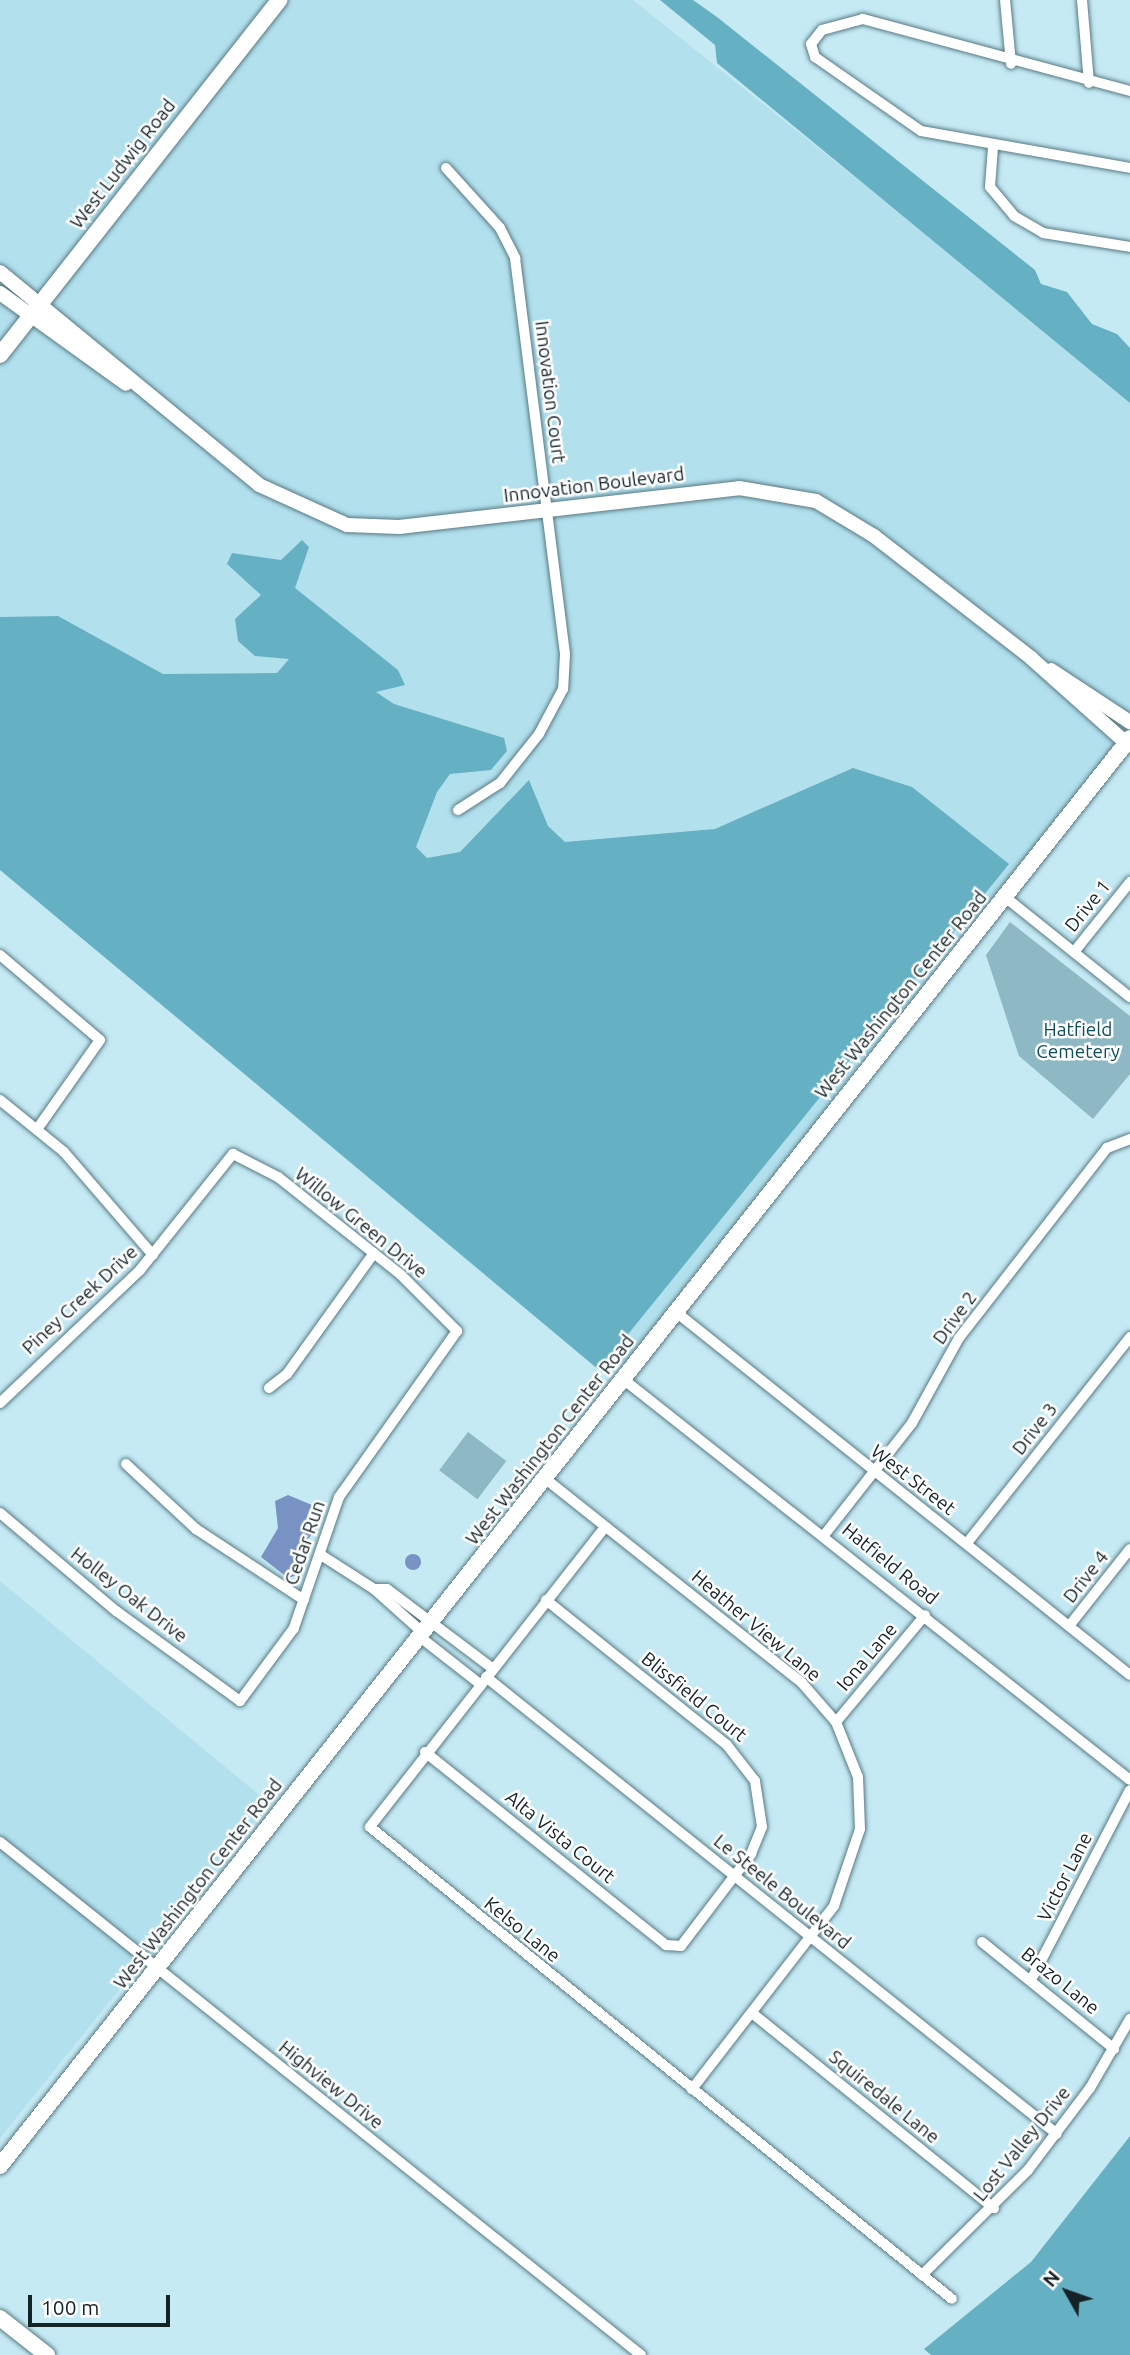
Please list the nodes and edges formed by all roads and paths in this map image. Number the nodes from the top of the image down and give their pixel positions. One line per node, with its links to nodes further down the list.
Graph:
1 (279, 0): 13 (main road, West Ludwig Road)
2 (1005, 0): 4 (street)
3 (1082, 0): 5 (street)
4 (1011, 64): 5 (street); 7 (street)
5 (1089, 83): 6 (street)
6 (1130, 91)
7 (993, 147): 9 (street); 10 (street)
8 (446, 168): 15 (street, Innovation Court)
9 (1130, 168)
10 (1130, 247)
11 (0, 272): 13 (street, Innovation Boulevard)
12 (0, 293): 13 (street, Innovation Boulevard)
13 (35, 310): 14 (main road, West Ludwig Road); 15 (street, Innovation Boulevard)
14 (0, 355)
15 (547, 509): 16 (street, Innovation Boulevard); 19 (street, Innovation Court)
16 (1031, 658): 17 (street, Innovation Boulevard); 18 (street, Innovation Boulevard)
17 (1130, 722)
18 (1128, 741): 21 (main road, West Washington Center Road)
19 (458, 810)
20 (1130, 882): 22 (street, Drive 1)
21 (1005, 897): 22 (street); 31 (main road, West Washington Center Road)
22 (1074, 952): 24 (street)
23 (0, 955): 26 (street)
24 (1130, 997)
25 (0, 1100): 26 (street)
26 (38, 1128): 30 (street)
27 (1130, 1139): 38 (street, Drive 2)
28 (233, 1154): 29 (street, Willow Green Drive); 30 (street, Piney Creek Drive)
29 (374, 1253): 32 (street, Willow Green Drive); 35 (street)
30 (153, 1255): 36 (street, Piney Creek Drive)
31 (676, 1312): 34 (main road, West Washington Center Road); 38 (street, West Street)
32 (457, 1331): 45 (street, Cedar Run)
33 (1130, 1337): 43 (street, Drive 3)
34 (623, 1379): 39 (main road, West Washington Center Road); 42 (street, Hatfield Road)
35 (269, 1388)
36 (0, 1404)
37 (125, 1464): 46 (street)
38 (874, 1471): 42 (street, Drive 2); 43 (street, West Street)
39 (547, 1480): 41 (street, Heather View Lane); 50 (main road, West Washington Center Road)
40 (0, 1513): 53 (street, Holley Oak Drive)
41 (605, 1527): 47 (street, Kelso Lane); 54 (street, Heather View Lane)
42 (825, 1534): 48 (street, Hatfield Road)
43 (967, 1543): 49 (street, West Street)
44 (1130, 1549): 49 (street, Drive 4)
45 (321, 1555): 46 (street, Cedar Run); 50 (street)
46 (304, 1600): 53 (street, Cedar Run)
47 (546, 1600): 52 (street, Kelso Lane); 59 (street, Blissfield Court)
48 (925, 1615): 54 (street, Iona Lane); 56 (street, Hatfield Road)
49 (1069, 1626): 51 (street, West Street)
50 (425, 1631): 52 (street, Le Steele Boulevard); 52 (street, Le Steele Boulevard); 63 (main road, West Washington Center Road)
51 (1130, 1675)
52 (486, 1676): 55 (street, Kelso Lane); 59 (street, Le Steele Boulevard)
53 (240, 1701)
54 (836, 1722): 60 (street, Heather View Lane)
55 (425, 1752): 62 (street, Alta Vista Court); 68 (street, Kelso Lane)
56 (1130, 1780)
57 (1130, 1790): 64 (street, Victor Lane)
58 (0, 1842): 63 (street, Highview Drive)
59 (736, 1877): 60 (street, Le Steele Boulevard); 62 (street, Blissfield Court)
60 (812, 1938): 65 (street, Heather View Lane); 69 (street, Le Steele Boulevard)
61 (982, 1942): 64 (street, Brazo Lane)
62 (674, 1949)
63 (159, 1968): 70 (main road, West Washington Center Road); 76 (street, Highview Drive)
64 (1031, 1980): 67 (street, Brazo Lane)
65 (752, 2012): 68 (street, Heather View Lane); 71 (street, Squiredale Lane)
66 (1130, 2019): 67 (street, Lost Valley Drive)
67 (1114, 2049): 69 (street, Lost Valley Drive)
68 (692, 2089): 72 (street, Kelso Lane)
69 (1057, 2134): 71 (street, Lost Valley Drive)
70 (0, 2166)
71 (994, 2208): 72 (street, Lost Valley Drive)
72 (922, 2275): 73 (street, Kelso Lane)
73 (952, 2299)
74 (0, 2318): 75 (main road)
75 (47, 2355)
76 (641, 2355)

